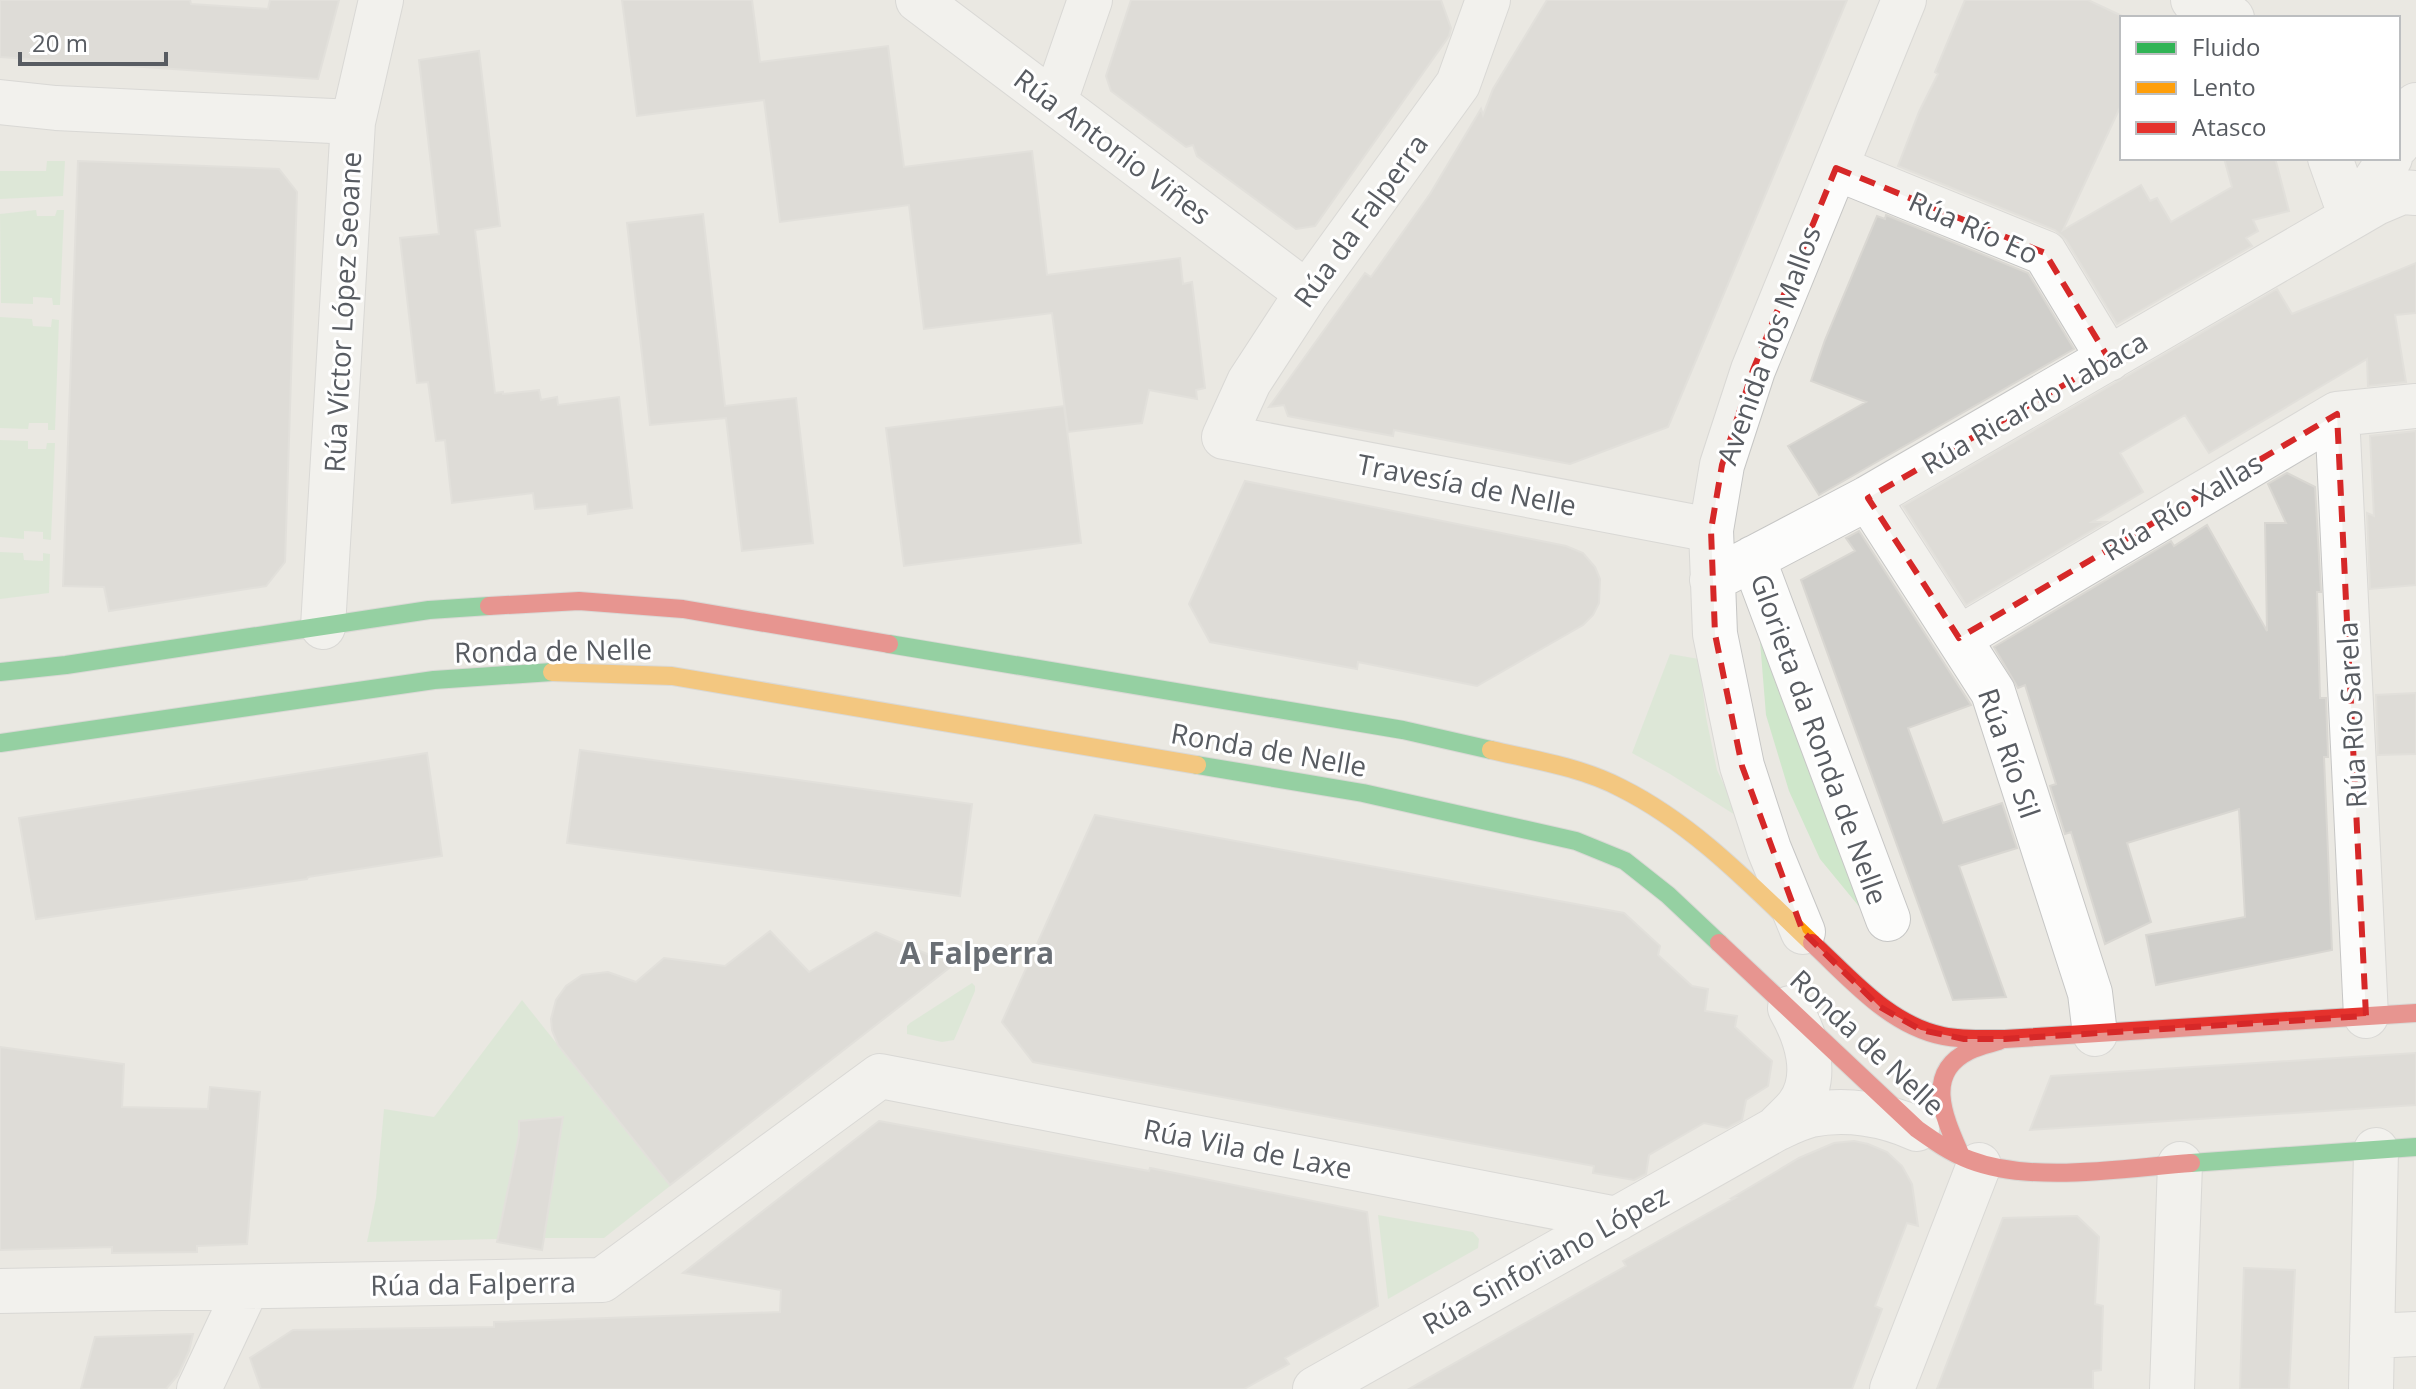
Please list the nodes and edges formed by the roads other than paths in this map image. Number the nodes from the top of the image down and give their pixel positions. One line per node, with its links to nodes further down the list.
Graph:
1 (381, 0): 11 (street, Rúa Víctor López Seoane)
2 (918, 0): 8 (street, Rúa Antonio Viñes)
3 (1090, 0): 8 (street)
4 (1488, 0): 18 (street, Rúa da Falperra)
5 (1904, 0): 15 (street, Avenida dos Mallos)
6 (2193, 0): 7 (street)
7 (2228, 16)
8 (1055, 101): 18 (street, Rúa Antonio Viñes)
9 (0, 102): 11 (street)
10 (2416, 104): 12 (street)
11 (353, 122): 27 (street, Rúa Víctor López Seoane)
12 (2400, 140)
13 (2331, 160): 17 (street)
14 (2389, 160): 17 (street, Rúa Ricardo Labaca)
15 (1836, 168): 19 (street, Rúa Río Eo); 24 (street, Avenida dos Mallos)
16 (2416, 193): 17 (street, Rúa Ricardo Labaca)
17 (2351, 217): 19 (street, Rúa Ricardo Labaca)
18 (1307, 293): 22 (street, Rúa da Falperra)
19 (2109, 359): 23 (street, Rúa Ricardo Labaca)
20 (2416, 406): 21 (street, Rúa Río Xallas)
21 (2337, 414): 28 (street, Rúa Río Xallas); 35 (street, Rúa Río Sarela)
22 (1224, 437): 24 (street, Travesía de Nelle)
23 (1868, 498): 25 (street, Rúa Ricardo Labaca); 28 (street, Rúa Río Sil)
24 (1711, 530): 26 (street, Avenida dos Mallos)
25 (1753, 558): 26 (street, Rúa Ricardo Labaca); 31 (street, Glorieta da Ronda de Nelle)
26 (1712, 580): 32 (street, Avenida dos Mallos)
27 (323, 627): 29 (street, Ronda de Nelle); 32 (street, Ronda de Nelle)
28 (1959, 638): 36 (street, Rúa Río Sil)
29 (0, 672)
30 (0, 743): 33 (street, Ronda de Nelle)
31 (1888, 919)
32 (1803, 932): 37 (street, Ronda de Nelle)
33 (1790, 1008): 39 (street, Rúa Sinforiano López); 40 (street, Ronda de Nelle)
34 (2416, 1013): 35 (street, Ronda de Nelle)
35 (2366, 1016): 36 (street, Ronda de Nelle)
36 (2095, 1034): 37 (street, Ronda de Nelle)
37 (2005, 1039): 42 (street)
38 (880, 1076): 44 (street, Rúa Vila de Laxe); 45 (street, Rúa da Falperra)
39 (1776, 1129): 40 (street, Rúa Sinforiano López); 44 (street, Rúa Sinforiano López)
40 (1917, 1129): 42 (street, Ronda de Nelle)
41 (2396, 1148): 43 (street, Ronda de Nelle); 48 (street)
42 (1970, 1160): 43 (street, Ronda de Nelle); 51 (street)
43 (2180, 1164): 52 (street)
44 (1617, 1219): 50 (street, Rúa Sinforiano López)
45 (247, 1287): 46 (street, Rúa da Falperra); 49 (street)
46 (0, 1291)
47 (2416, 1334): 48 (street)
48 (2372, 1336): 53 (street)
49 (199, 1389)
50 (1315, 1389)
51 (1892, 1389)
52 (2172, 1389)
53 (2371, 1389)

